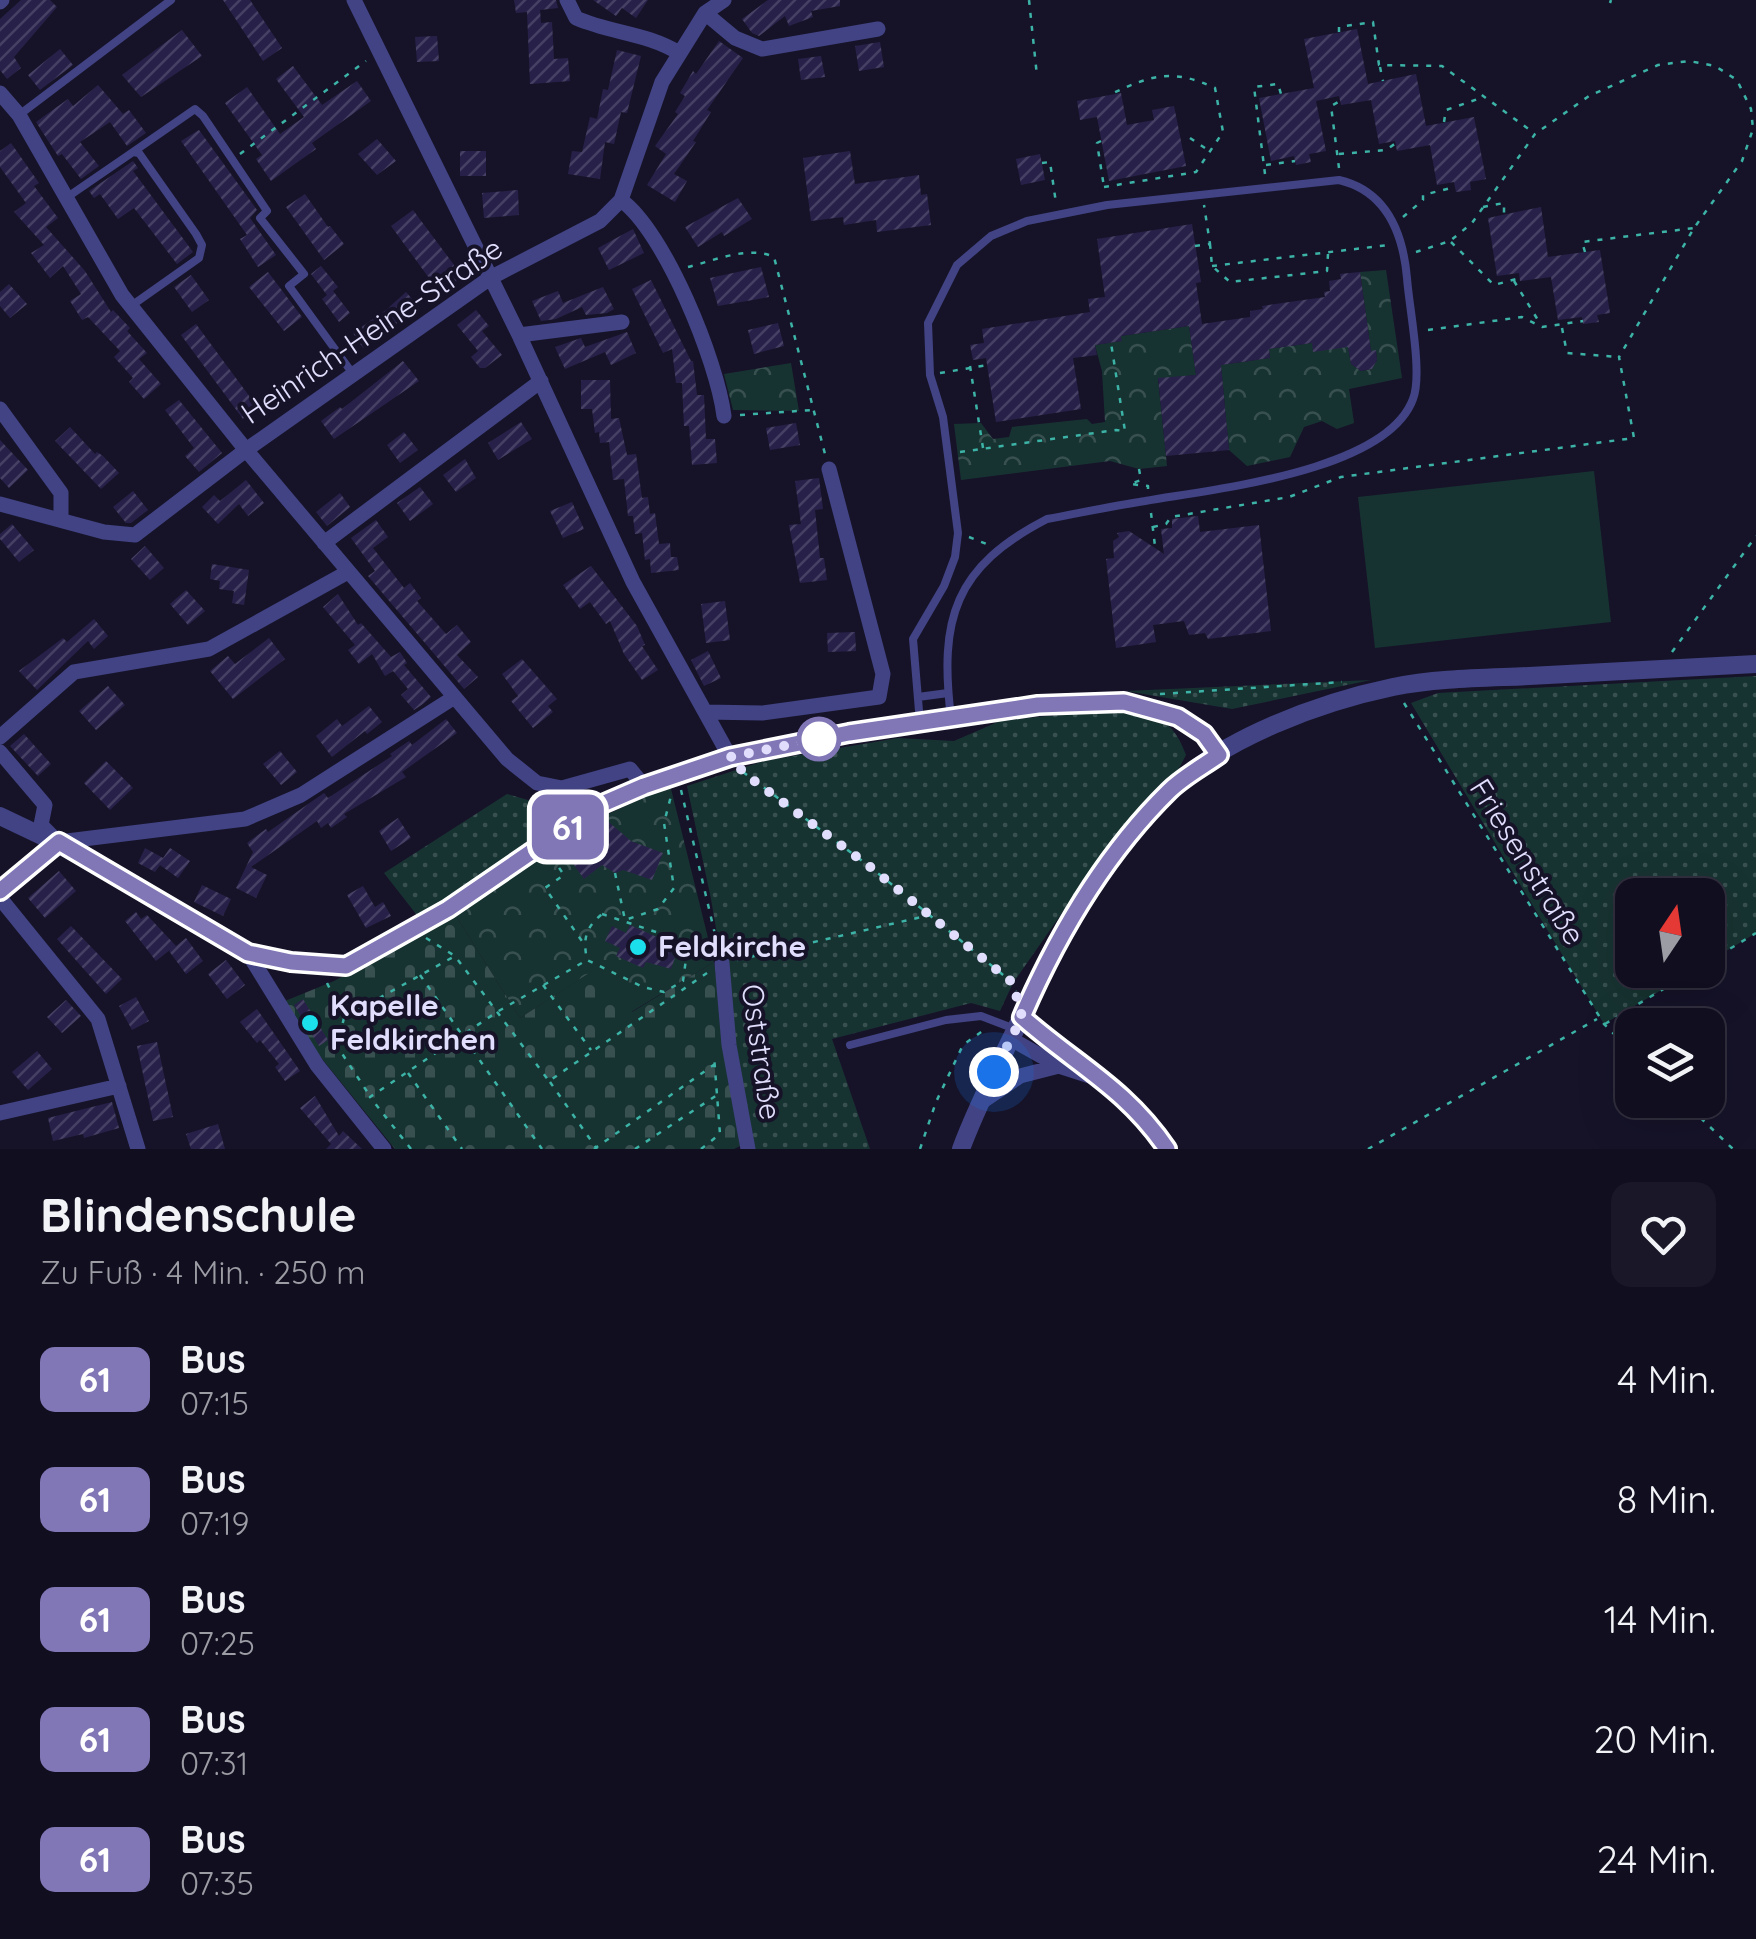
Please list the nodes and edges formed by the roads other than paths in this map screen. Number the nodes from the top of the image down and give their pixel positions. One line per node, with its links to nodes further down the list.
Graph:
1 (171, 0): 8 (lane)
2 (354, 0): 12 (street)
3 (567, 0): 7 (street)
4 (724, 0): 5 (street)
5 (705, 14): 6 (street); 7 (street)
6 (878, 29)
7 (679, 54): 11 (street)
8 (8, 107): 10 (street)
9 (133, 152): 10 (lane); 13 (lane); 16 (lane)
10 (66, 198): 13 (street)
11 (621, 200): 12 (street, Heinrich-Heine-Straße); 19 (street)
12 (490, 278): 15 (street); 16 (street, Heinrich-Heine-Straße)
13 (131, 306): 20 (street)
14 (622, 322): 15 (street)
15 (519, 335): 17 (street)
16 (354, 374): 20 (street, Heinrich-Heine-Straße)
17 (541, 381): 24 (street); 30 (street)
18 (0, 409): 23 (street)
19 (724, 416)
20 (246, 450): 23 (street, Heinrich-Heine-Straße); 24 (street)
21 (829, 469): 30 (street)
22 (0, 504): 23 (street, Heinrich-Heine-Straße)
23 (61, 520)
24 (324, 543): 25 (street)
25 (348, 572): 29 (street); 33 (street)
26 (1756, 664): 35 (street)
27 (948, 694): 28 (lane); 28 (lane); 31 (lane)
28 (918, 697): 32 (lane)
29 (453, 698): 37 (street); 39 (street)
30 (705, 712): 36 (street)
31 (952, 718): 32 (street); 35 (street)
32 (920, 723): 36 (street)
33 (0, 736)
34 (0, 752): 39 (street)
35 (1219, 755): 43 (street)
36 (730, 757): 37 (street)
37 (644, 786): 41 (street)
38 (0, 816): 39 (street)
39 (59, 842): 40 (street); 41 (street)
40 (0, 894): 47 (street)
41 (248, 953): 51 (street)
42 (722, 963): 52 (street, Oststraße)
43 (1012, 1027): 44 (lane); 45 (street); 46 (street); 48 (street)
44 (850, 1045)
45 (1059, 1066): 46 (street); 48 (street)
46 (1108, 1082): 54 (street)
47 (119, 1086): 49 (street); 50 (street)
48 (977, 1106): 53 (street)
49 (0, 1114)
50 (138, 1149)
51 (384, 1149)
52 (748, 1149)
53 (961, 1149)
54 (1167, 1149)

